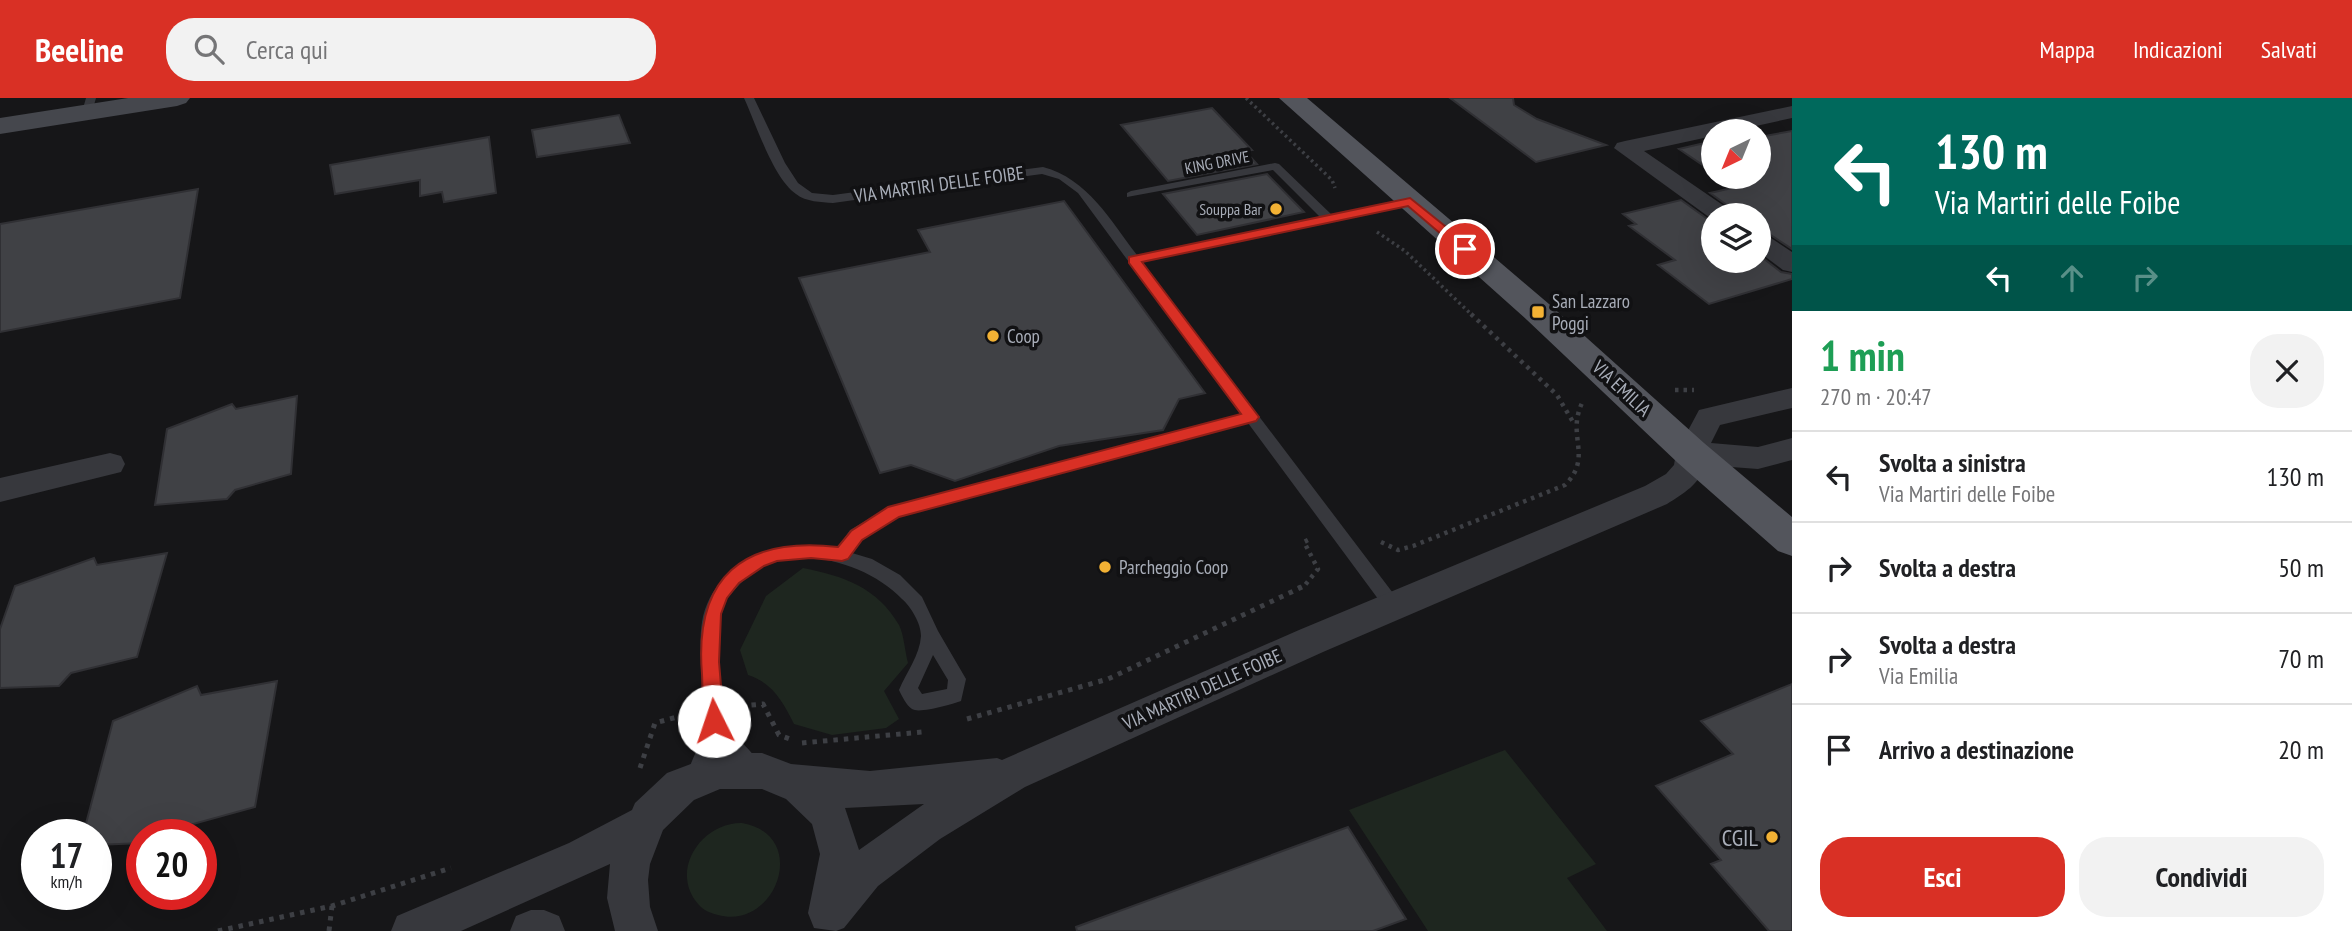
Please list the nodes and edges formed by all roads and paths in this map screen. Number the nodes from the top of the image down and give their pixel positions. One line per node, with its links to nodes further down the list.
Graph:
1 (177, 98): 5 (main road)
2 (749, 98): 14 (lane, VIA MARTIRI DELLE FOIBE)
3 (1246, 98): 11 (path)
4 (1292, 98): 9 (main road, VIA EMILIA)
5 (89, 105): 7 (main road)
6 (1792, 112): 10 (street)
7 (0, 126)
8 (1131, 195): 12 (lane, KING DRIVE)
9 (1410, 202): 11 (lane); 21 (main road, VIA EMILIA)
10 (1705, 203)
11 (1358, 213): 12 (lane); 19 (path)
12 (1329, 219): 14 (lane)
13 (1771, 249): 15 (street)
14 (1133, 260): 18 (lane, VIA MARTIRI DELLE FOIBE)
15 (1792, 264)
16 (1591, 393): 19 (path)
17 (1792, 398): 21 (street, VIA MARTIRI DELLE FOIBE)
18 (1251, 417): 24 (lane, VIA MARTIRI DELLE FOIBE); 26 (lane)
19 (1574, 423): 24 (path)
20 (1792, 449): 21 (street)
21 (1691, 453): 25 (main road, VIA EMILIA); 27 (street, VIA MARTIRI DELLE FOIBE)
22 (110, 464): 23 (street)
23 (0, 489)
24 (1336, 530): 27 (lane, VIA MARTIRI DELLE FOIBE); 30 (path)
25 (1792, 540)
26 (842, 555): 28 (lane); 29 (lane)
27 (1393, 606): 33 (street, VIA MARTIRI DELLE FOIBE)
28 (929, 632)
29 (714, 714): 31 (path); 32 (lane); 34 (path); 35 (lane)
30 (954, 723)
31 (928, 730)
32 (753, 768): 35 (street, VIA MARTIRI DELLE FOIBE); 36 (street, VIA MARTIRI DELLE FOIBE)
33 (1012, 774): 36 (street, VIA MARTIRI DELLE FOIBE); 40 (street, VIA MARTIRI DELLE FOIBE)
34 (634, 775)
35 (694, 780): 37 (street, VIA MARTIRI DELLE FOIBE)
36 (792, 780): 40 (street, VIA MARTIRI DELLE FOIBE)
37 (645, 824): 43 (street, VIA MARTIRI DELLE FOIBE); 46 (street, VIA MARTIRI DELLE FOIBE)
38 (463, 864): 39 (path)
39 (332, 906): 41 (path); 42 (path)
40 (824, 922)
41 (218, 931)
42 (329, 931)
43 (412, 931)
44 (531, 931): 45 (street)
45 (544, 931)
46 (637, 931)

